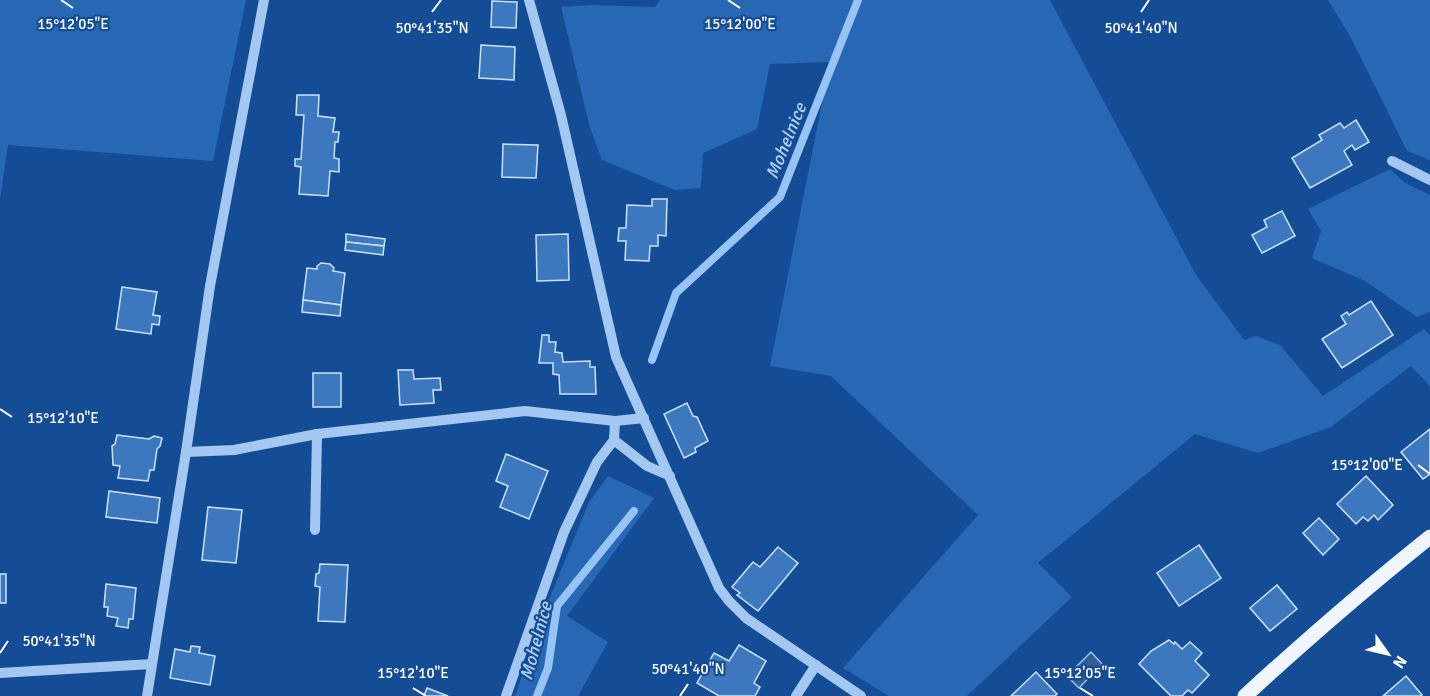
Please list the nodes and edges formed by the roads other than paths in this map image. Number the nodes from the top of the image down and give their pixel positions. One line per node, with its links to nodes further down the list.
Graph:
1 (264, 0): 9 (street)
2 (529, 0): 5 (street)
3 (1392, 162): 4 (street)
4 (1430, 180)
5 (644, 418): 6 (street); 10 (street)
6 (615, 421): 7 (street); 8 (street)
7 (317, 434): 9 (street); 11 (street)
8 (614, 440): 10 (street); 17 (street)
9 (186, 452): 13 (street)
10 (669, 476): 14 (street)
11 (315, 530)
12 (1430, 537): 20 (main road)
13 (152, 664): 15 (street); 16 (street)
14 (816, 665): 18 (street); 19 (street)
15 (0, 673)
16 (147, 696)
17 (506, 696)
18 (796, 696)
19 (861, 696)
20 (1245, 696)

